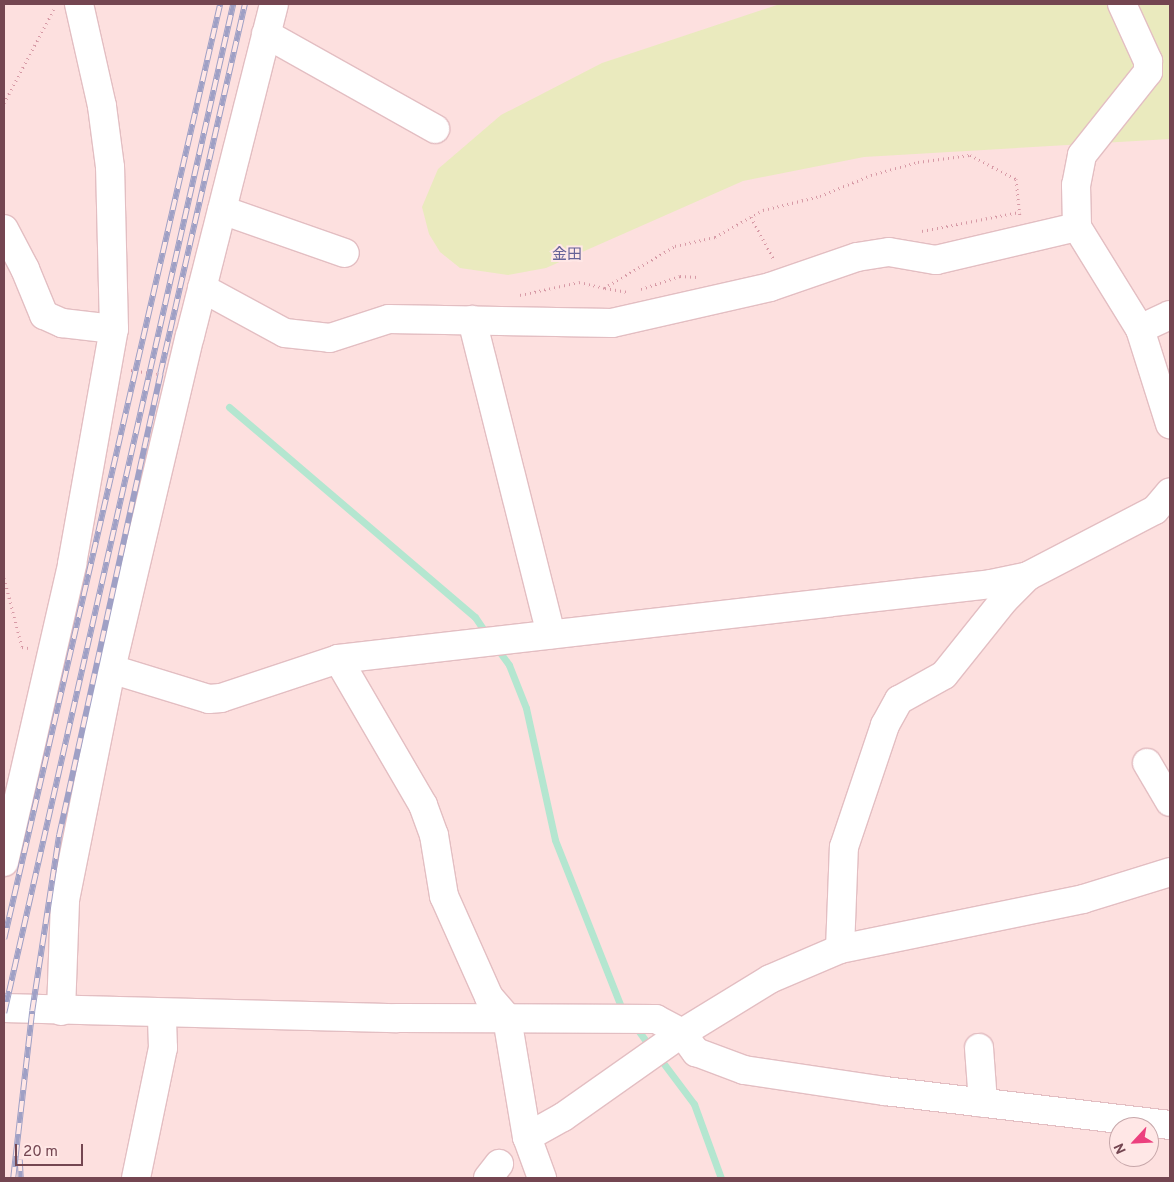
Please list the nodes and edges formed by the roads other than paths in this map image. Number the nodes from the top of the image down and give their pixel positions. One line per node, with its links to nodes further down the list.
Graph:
1 (78, 4): 13 (street)
2 (274, 4): 4 (street)
3 (1122, 4): 7 (street)
4 (266, 34): 5 (street); 6 (street)
5 (436, 129)
6 (222, 210): 9 (street); 10 (street)
7 (1077, 227): 12 (street); 14 (street)
8 (4, 229): 13 (street)
9 (345, 253)
10 (202, 288): 12 (street); 20 (street)
11 (1170, 315): 14 (street)
12 (480, 321): 18 (street)
13 (114, 329): 23 (street)
14 (1140, 329): 15 (street)
15 (1170, 424)
16 (1170, 492): 17 (street)
17 (1028, 576): 18 (street); 25 (street)
18 (551, 634): 19 (street)
19 (338, 659): 20 (street); 29 (street)
20 (111, 669): 27 (street)
21 (1147, 763): 22 (street)
22 (1170, 802)
23 (4, 862)
24 (1170, 872): 25 (street)
25 (840, 949): 30 (street)
26 (4, 1008): 27 (street)
27 (61, 1011): 28 (street)
28 (162, 1014): 29 (street); 36 (street)
29 (507, 1018): 30 (street); 34 (street)
30 (682, 1034): 32 (street); 34 (street)
31 (979, 1048): 32 (street)
32 (983, 1103): 33 (street)
33 (1170, 1125)
34 (527, 1137): 35 (street); 37 (street)
35 (493, 1171)
36 (136, 1178)
37 (542, 1178)

